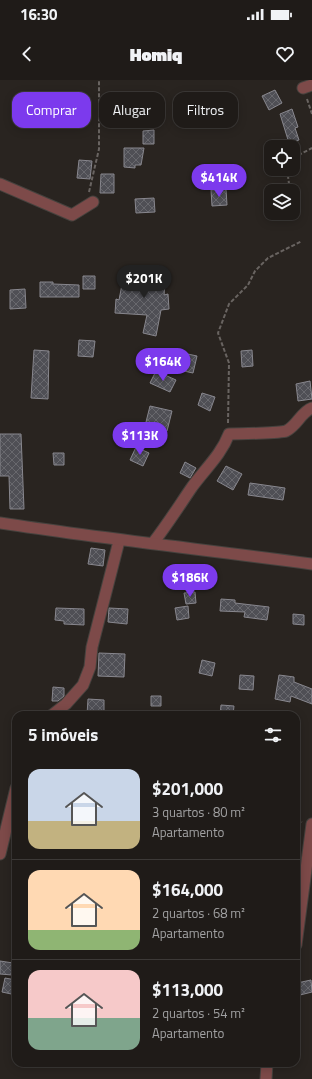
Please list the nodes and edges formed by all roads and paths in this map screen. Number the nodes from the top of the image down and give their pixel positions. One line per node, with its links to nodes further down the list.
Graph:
1 (99, 80): 5 (path)
2 (312, 148): 3 (path)
3 (300, 154)
4 (0, 184): 5 (street)
5 (89, 199)
6 (302, 242): 8 (path)
7 (312, 408): 8 (street)
8 (229, 434): 11 (street)
9 (0, 524): 10 (street)
10 (119, 541): 11 (street); 13 (street)
11 (153, 543): 12 (street)
12 (312, 564)
13 (57, 711)
14 (12, 804): 16 (street)
15 (312, 824): 17 (street)
16 (0, 854)
17 (300, 915)
18 (267, 1067): 19 (street)
19 (266, 1079)

